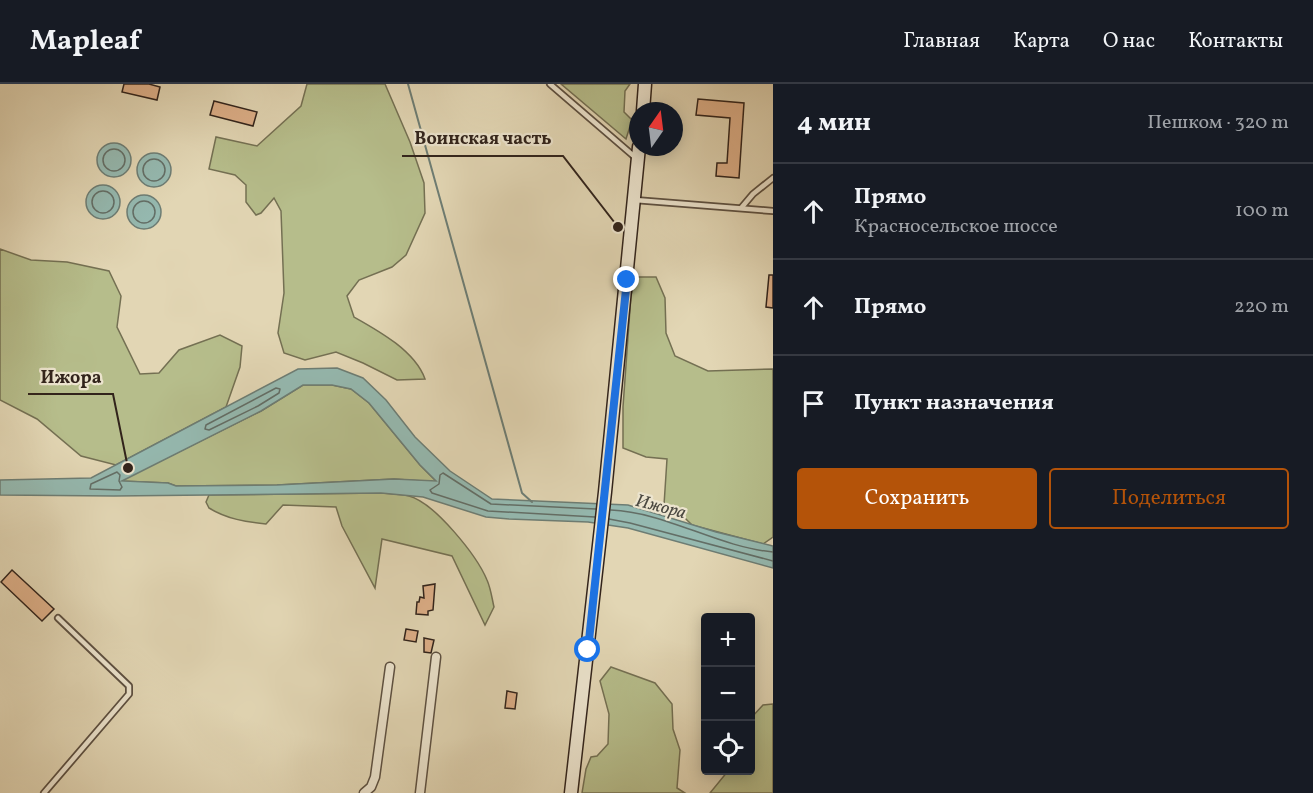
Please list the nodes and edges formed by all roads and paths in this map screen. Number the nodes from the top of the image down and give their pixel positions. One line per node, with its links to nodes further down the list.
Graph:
1 (550, 84): 4 (lane)
2 (645, 84): 3 (main road)
3 (644, 102)
4 (629, 145)
5 (639, 156): 7 (main road)
6 (773, 178): 8 (lane)
7 (635, 200): 8 (lane); 16 (main road)
8 (742, 207): 9 (lane)
9 (773, 211)
10 (58, 618): 13 (lane)
11 (436, 657): 15 (street)
12 (390, 667): 14 (street)
13 (44, 793)
14 (364, 793)
15 (420, 793)
16 (571, 793)

